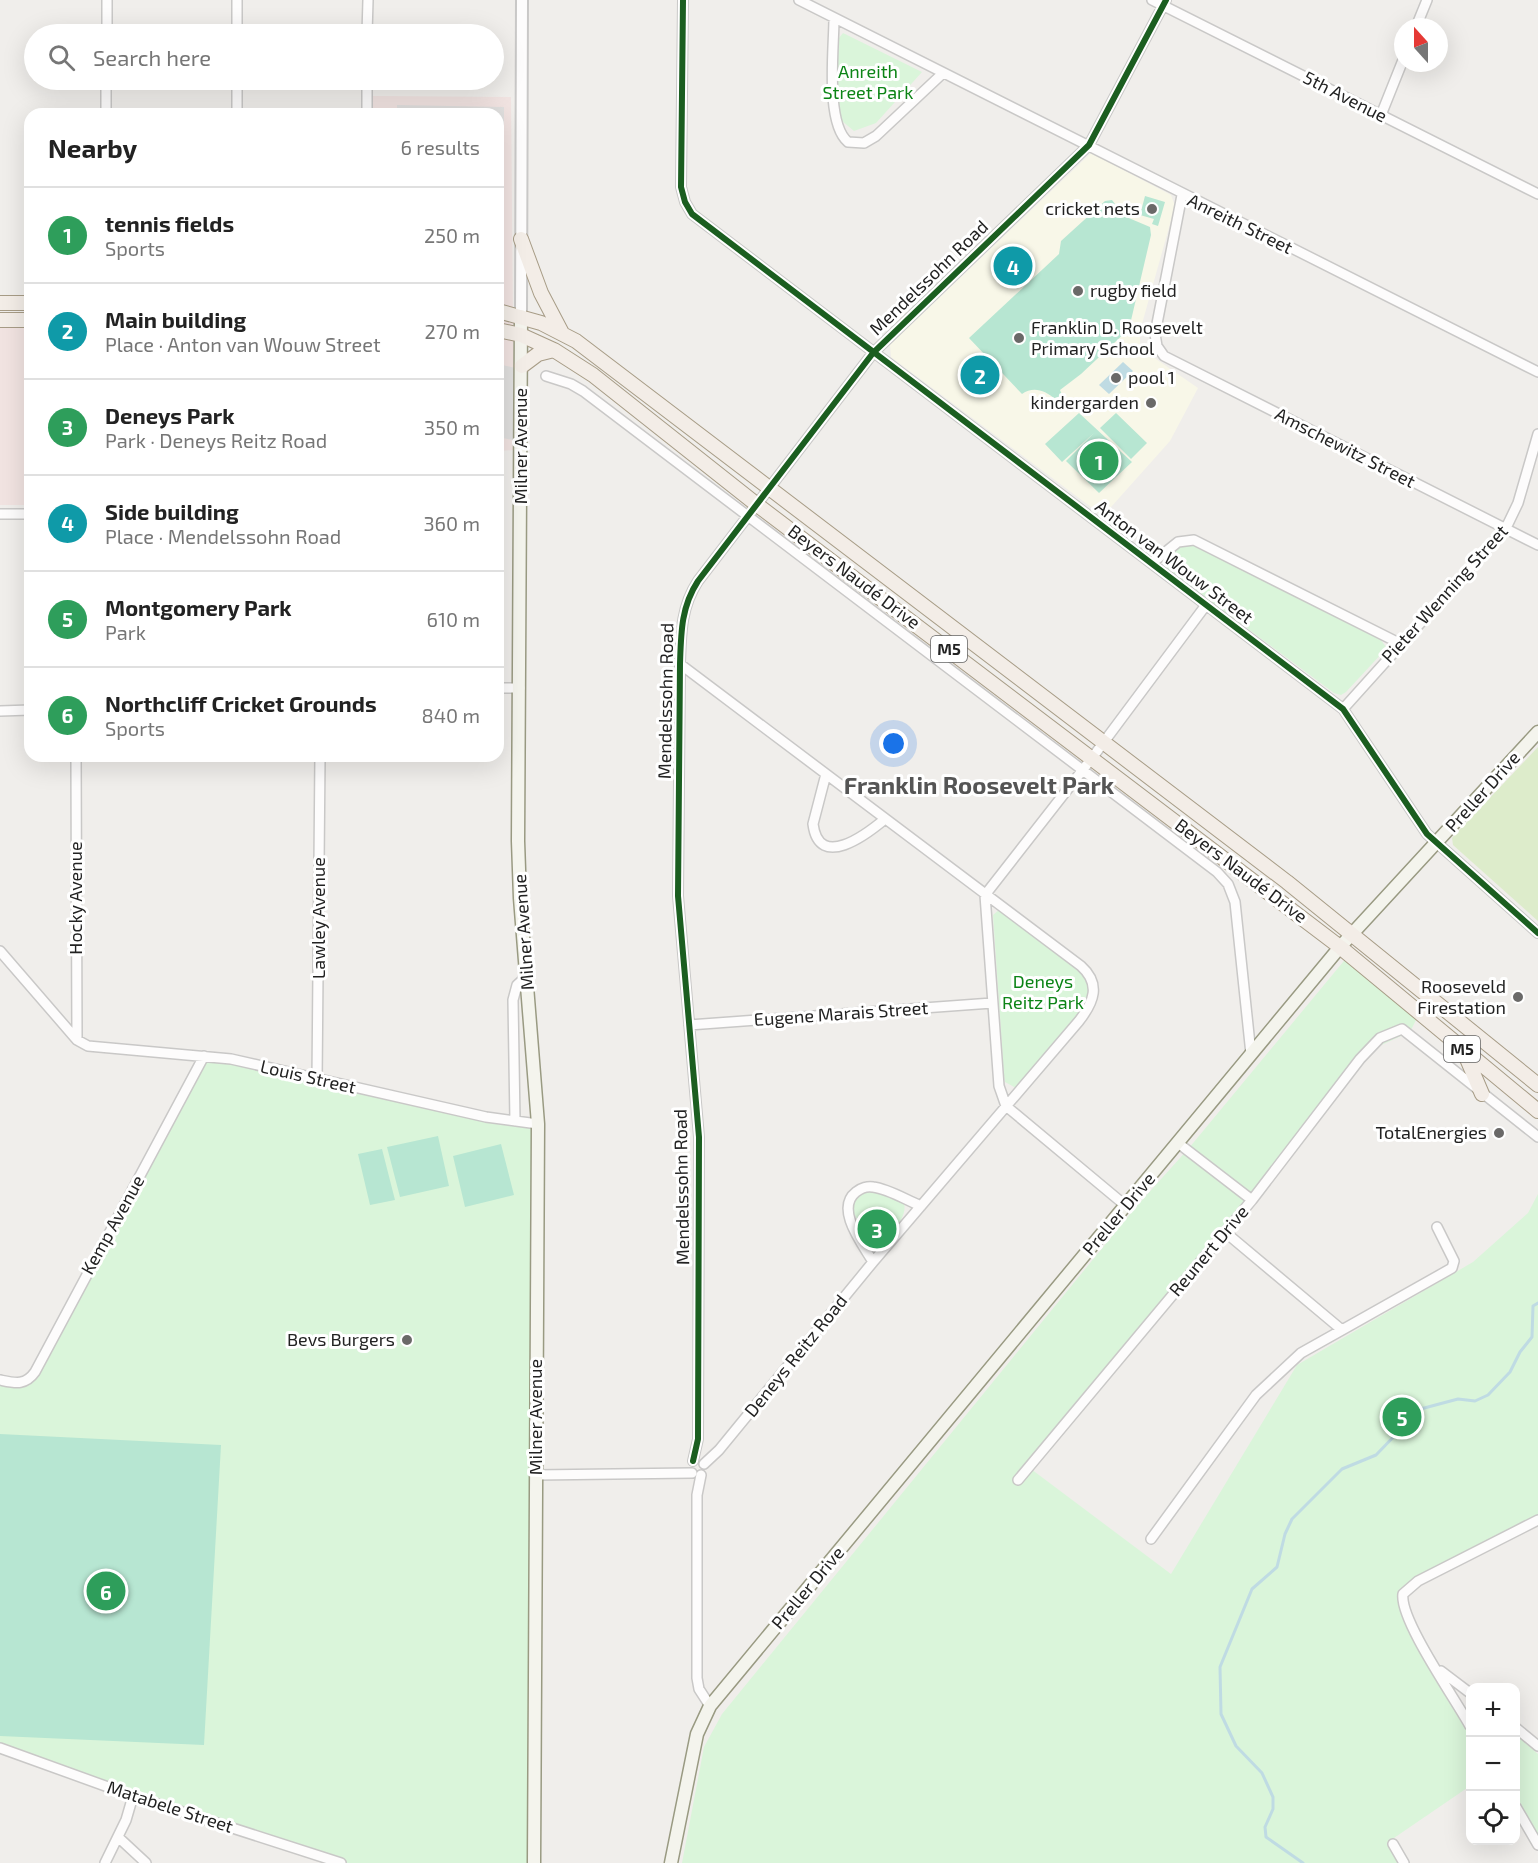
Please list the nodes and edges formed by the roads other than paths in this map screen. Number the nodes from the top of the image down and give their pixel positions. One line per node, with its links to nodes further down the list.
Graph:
1 (107, 0): 12 (street)
2 (237, 0): 13 (street)
3 (368, 0): 14 (street)
4 (522, 0): 27 (street, Milner Avenue)
5 (683, 0): 38 (street, Anton van Wouw Street)
6 (799, 0): 10 (street, Anreith Street)
7 (1152, 0): 9 (street, 5th Avenue)
8 (1427, 0): 11 (street)
9 (1165, 3): 23 (street, 5th Avenue); 24 (street, Mendelssohn Road)
10 (834, 18): 16 (street, Anreith Street); 16 (street)
11 (1420, 18)
12 (107, 24)
13 (237, 24)
14 (367, 24)
15 (1398, 72): 23 (street)
16 (942, 74): 24 (street, Anreith Street)
17 (106, 90): 20 (street)
18 (237, 90): 21 (street)
19 (367, 90): 22 (street)
20 (106, 108)
21 (237, 108)
22 (367, 108)
23 (1381, 115): 25 (street, 5th Avenue)
24 (1089, 145): 26 (street, Anreith Street); 38 (street, Mendelssohn Road)
25 (1538, 194)
26 (1182, 195): 40 (street, Anreith Street); 48 (street, Amschewitz Street)
27 (521, 239): 31 (street, Milner Avenue); 35 (main road)
28 (0, 303): 29 (main road)
29 (24, 303)
30 (504, 312): 31 (main road, Beyers Naudé Drive / M5)
31 (521, 316): 35 (main road, Beyers Naudé Drive / M5); 36 (main road, Milner Avenue)
32 (0, 320): 33 (main road)
33 (24, 320)
34 (504, 331): 36 (main road, Beyers Naudé Drive / M5)
35 (562, 333): 43 (main road, Beyers Naudé Drive / M5)
36 (521, 335): 37 (main road, Beyers Naudé Drive / M5); 39 (main road, Milner Avenue)
37 (554, 350): 39 (main road); 44 (main road, Beyers Naudé Drive / M5)
38 (873, 353): 43 (street, Mendelssohn Road); 50 (street, Anton van Wouw Street)
39 (522, 366): 55 (main road, Milner Avenue)
40 (1538, 372)
41 (546, 376): 47 (street, Beyers Naudé Drive)
42 (1538, 434): 48 (street, Pieter Wenning Street)
43 (769, 488): 44 (street, Mendelssohn Road); 60 (main road, Beyers Naudé Drive / M5)
44 (756, 504): 47 (street, Mendelssohn Road); 61 (main road, Beyers Naudé Drive / M5)
45 (0, 514): 46 (street)
46 (24, 514)
47 (748, 517): 53 (street, Mendelssohn Road); 64 (street, Beyers Naudé Drive)
48 (1506, 528): 49 (street, Amschewitz Street); 52 (street, Pieter Wenning Street)
49 (1538, 545)
50 (1152, 563): 51 (street, Anton van Wouw Street); 52 (street, Anton van Wouw Street)
51 (1206, 605): 56 (street, Anton van Wouw Street); 60 (street)
52 (1401, 644): 56 (street, Pieter Wenning Street)
53 (680, 664): 65 (street, Deneys Reitz Road); 75 (street, Mendelssohn Road)
54 (504, 688): 55 (street)
55 (519, 688): 73 (main road, Milner Avenue)
56 (1343, 709): 67 (street, Anton van Wouw Street)
57 (24, 710): 58 (street)
58 (0, 711)
59 (1538, 732): 67 (main road, Preller Drive)
60 (1104, 742): 61 (street); 70 (main road, Beyers Naudé Drive / M5)
61 (1092, 759): 64 (street); 71 (main road, Beyers Naudé Drive / M5)
62 (76, 762): 76 (street, Hocky Avenue)
63 (320, 762): 81 (street, Lawley Avenue)
64 (1082, 771): 68 (street); 78 (street, Beyers Naudé Drive)
65 (826, 774): 66 (street, Deneys Reitz Road); 66 (street)
66 (885, 819): 68 (street, Deneys Reitz Road)
67 (1437, 843): 69 (street, Anton van Wouw Street); 70 (main road, Preller Drive)
68 (985, 895): 74 (street); 85 (street, Deneys Reitz Road)
69 (1538, 933)
70 (1353, 934): 71 (main road, Preller Drive); 80 (main road, Beyers Naudé Drive / M5)
71 (1340, 947): 77 (main road, Beyers Naudé Drive / M5); 78 (main road, Preller Drive)
72 (0, 951): 76 (street)
73 (527, 976): 87 (street); 88 (main road, Milner Avenue)
74 (992, 1003): 75 (street, Eugene Marais Street); 85 (street)
75 (689, 1025): 99 (street, Mendelssohn Road)
76 (77, 1041): 79 (street, Louis Street)
77 (1462, 1049): 83 (main road, Beyers Naudé Drive / M5); 84 (main road)
78 (1251, 1054): 90 (main road, Preller Drive)
79 (204, 1056): 81 (street, Louis Street); 98 (street, Kemp Avenue)
80 (1520, 1070): 82 (main road, Beyers Naudé Drive / M5); 83 (main road)
81 (317, 1081): 87 (street, Louis Street)
82 (1538, 1085)
83 (1507, 1086): 86 (main road, Beyers Naudé Drive / M5)
84 (1482, 1094): 89 (street); 91 (street, Reunert Drive)
85 (1006, 1106): 92 (street, Deneys Reitz Road); 93 (street)
86 (1538, 1111)
87 (515, 1121): 88 (street, Louis Street)
88 (538, 1124): 100 (main road, Milner Avenue)
89 (1537, 1136)
90 (1178, 1143): 91 (street); 93 (main road, Preller Drive)
91 (1252, 1200): 95 (street, Reunert Drive)
92 (921, 1206): 96 (street, Deneys Reitz Road); 96 (street)
93 (1126, 1206): 107 (main road, Preller Drive)
94 (1437, 1227): 97 (street)
95 (1225, 1232): 97 (street); 101 (street, Reunert Drive)
96 (873, 1263): 99 (street, Deneys Reitz Road)
97 (1342, 1330): 104 (street)
98 (0, 1380)
99 (698, 1469): 100 (street); 107 (street, Mendelssohn Road)
100 (536, 1474): 120 (main road, Milner Avenue)
101 (1018, 1480)
102 (1534, 1523): 103 (street); 105 (street)
103 (1538, 1532)
104 (1151, 1539)
105 (1436, 1667): 106 (street); 108 (street)
106 (1466, 1690)
107 (710, 1706): 121 (main road)
108 (1466, 1719)
109 (1520, 1732): 110 (street)
110 (1538, 1746)
111 (0, 1748): 112 (street, Matabele Street)
112 (133, 1796): 114 (street); 119 (street, Matabele Street)
113 (1520, 1815): 116 (street)
114 (118, 1837): 117 (street); 118 (street)
115 (1393, 1844): 122 (street)
116 (1538, 1845)
117 (105, 1863)
118 (146, 1863)
119 (341, 1863)
120 (534, 1863)
121 (671, 1863)
122 (1404, 1863)

